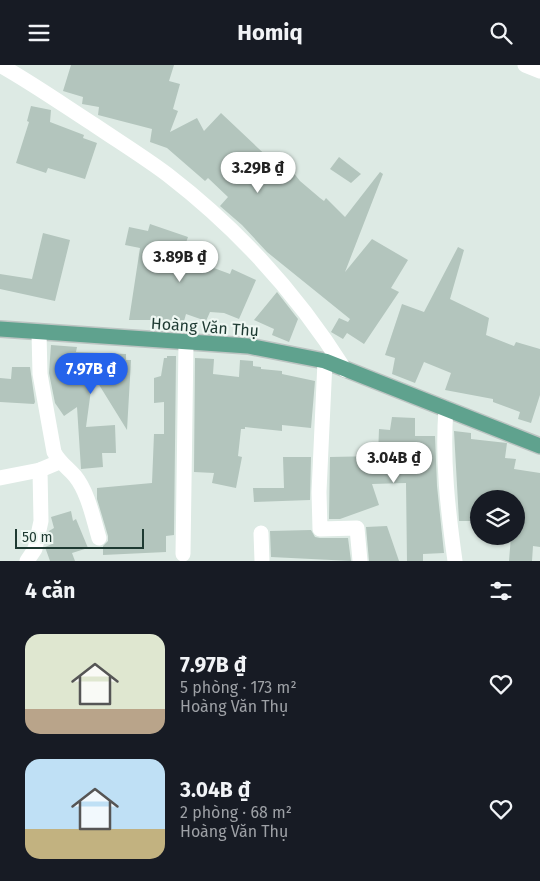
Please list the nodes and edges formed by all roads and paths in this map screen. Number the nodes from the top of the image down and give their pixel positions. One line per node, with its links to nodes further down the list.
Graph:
1 (0, 65): 4 (street)
2 (525, 65): 3 (street)
3 (540, 71)
4 (28, 72): 9 (street)
5 (0, 329): 6 (main road, Hoàng Văn Thụ)
6 (39, 333): 7 (main road, Hoàng Văn Thụ); 12 (street)
7 (186, 343): 8 (main road, Hoàng Văn Thụ); 17 (street)
8 (325, 361): 9 (main road, Hoàng Văn Thụ); 20 (street)
9 (345, 370): 10 (main road, Hoàng Văn Thụ)
10 (446, 409): 11 (main road, Hoàng Văn Thụ); 21 (street)
11 (540, 446)
12 (59, 461): 13 (street); 16 (street)
13 (40, 469): 14 (street); 18 (street)
14 (0, 478)
15 (261, 533): 19 (street)
16 (99, 538)
17 (183, 553)
18 (27, 561)
19 (262, 561)
20 (360, 561)
21 (456, 561)

